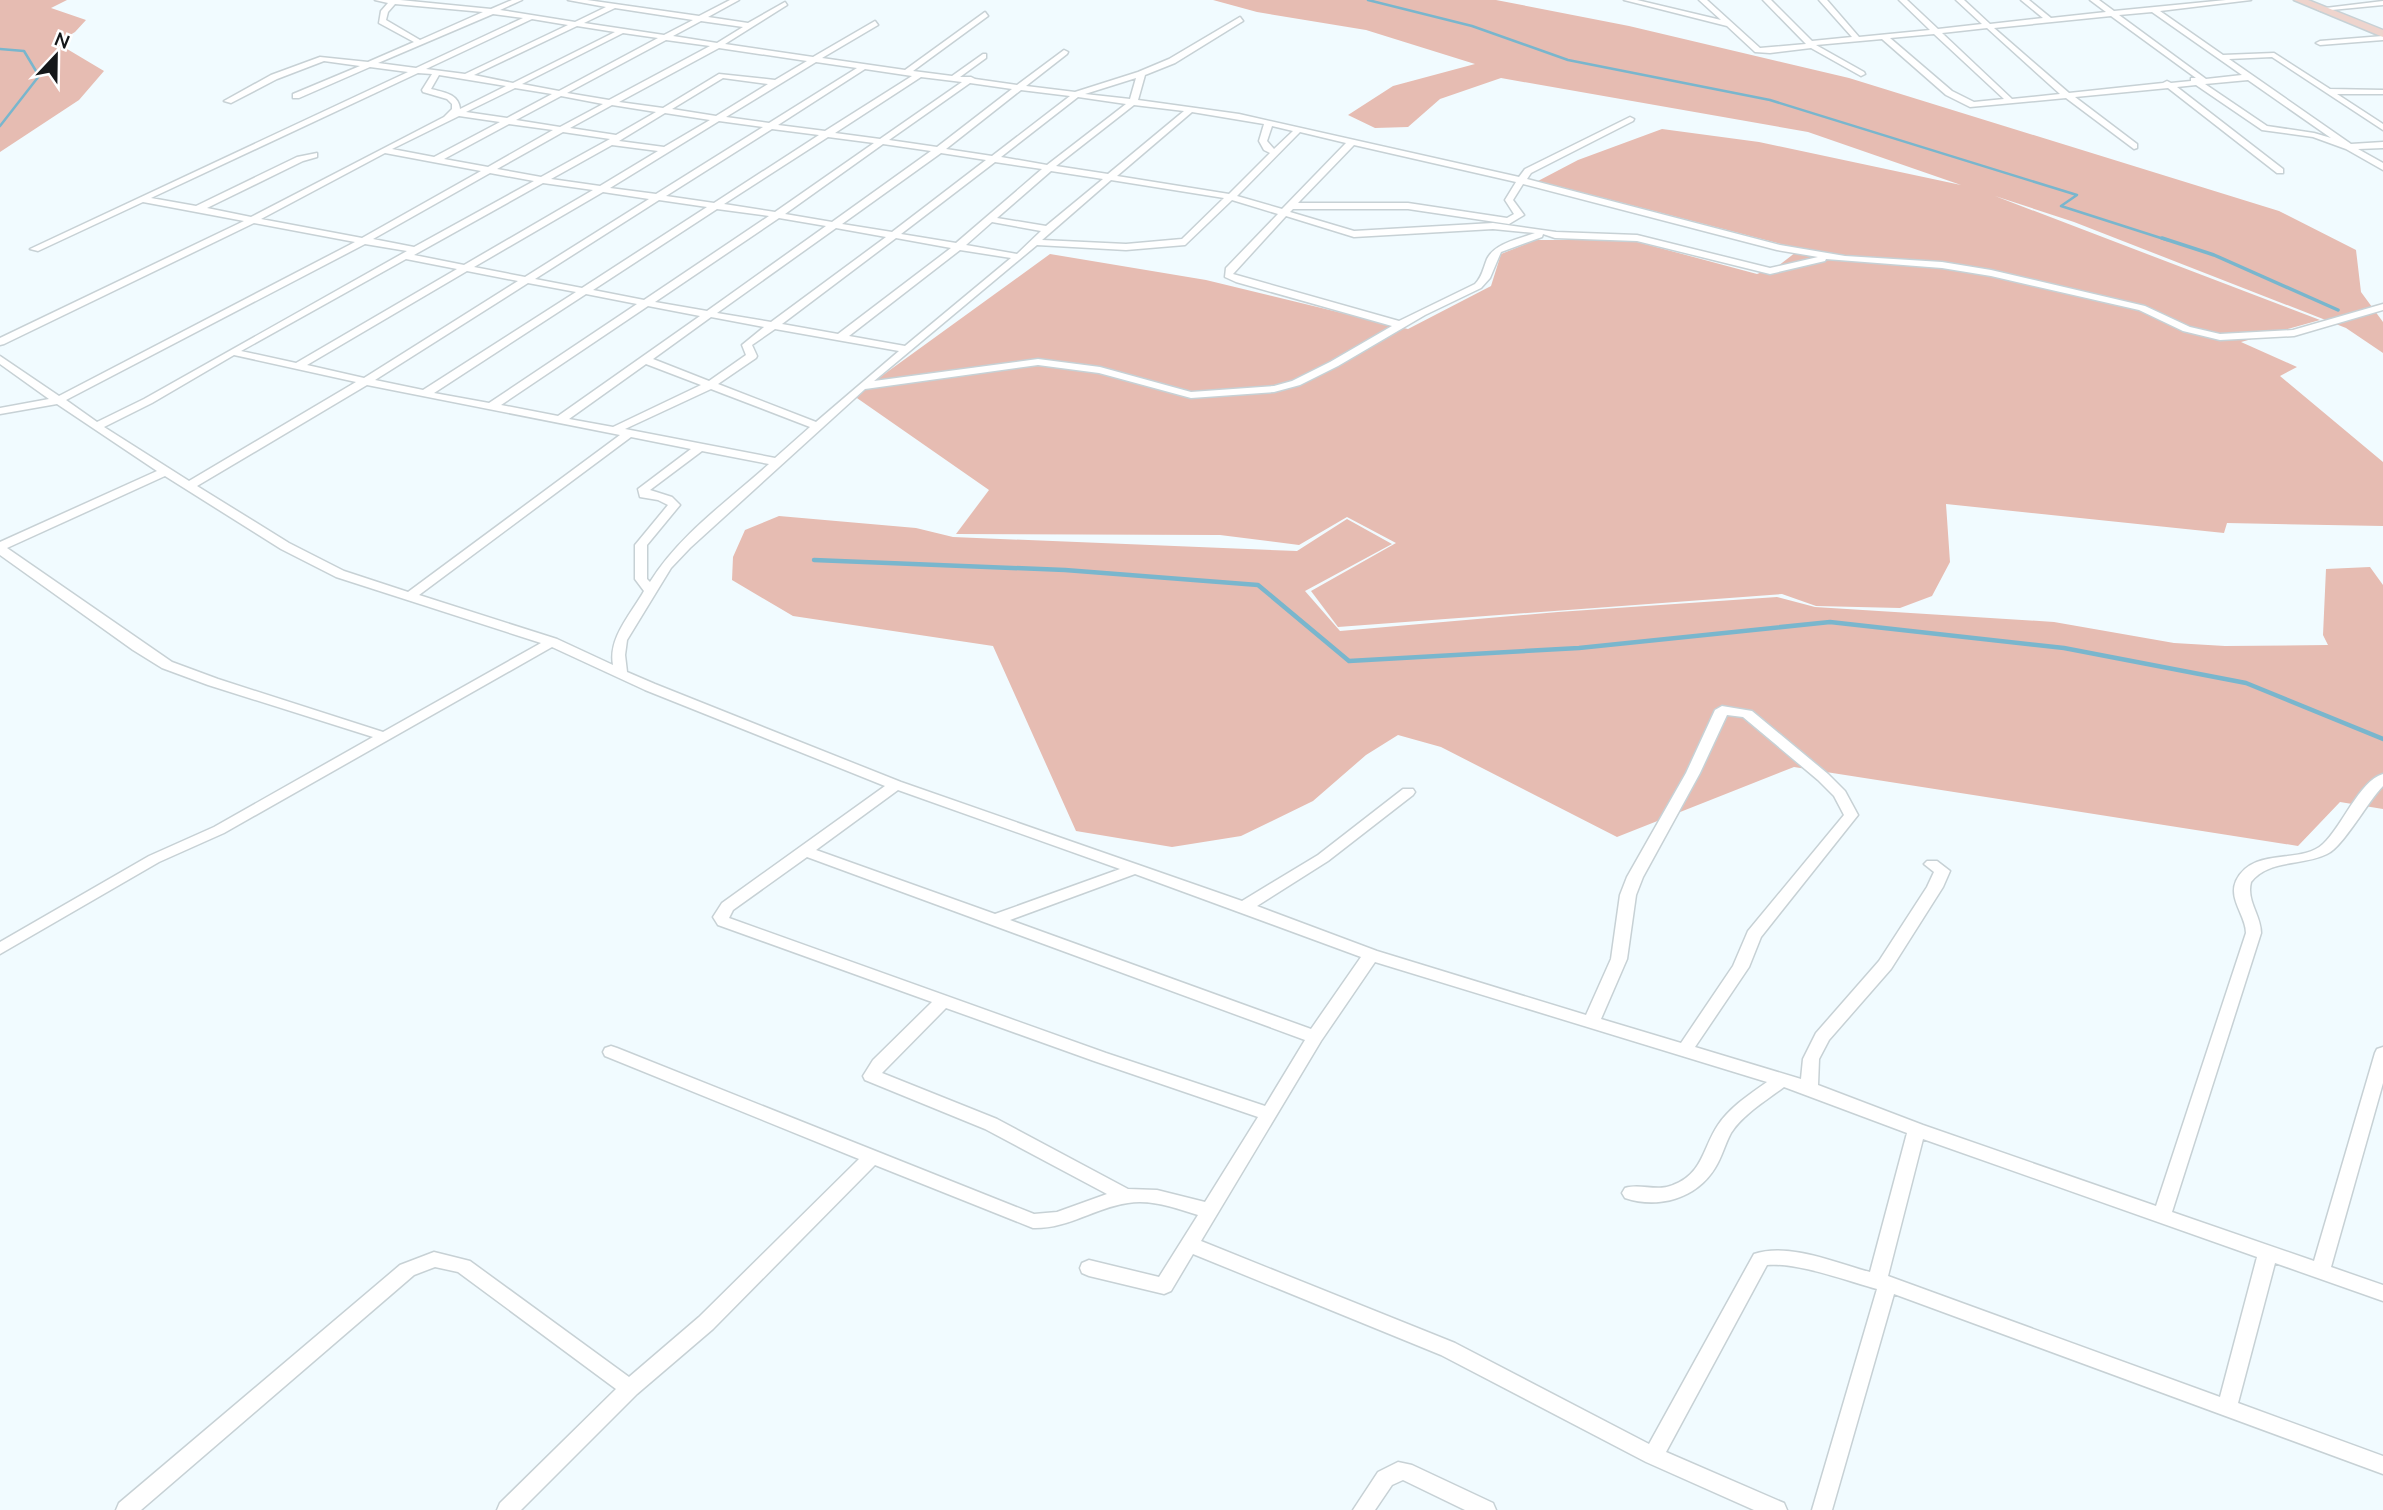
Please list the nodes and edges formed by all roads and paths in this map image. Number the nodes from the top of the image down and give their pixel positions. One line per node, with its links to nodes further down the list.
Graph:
1 (379, 0): 2 (street)
2 (394, 0): 19 (street); 41 (street)
3 (453, 0): 19 (street)
4 (517, 0): 23 (street)
5 (572, 0): 20 (street)
6 (735, 0): 27 (street)
7 (1628, 0): 32 (street)
8 (1703, 0): 32 (street)
9 (1767, 0): 43 (street)
10 (1823, 0): 40 (street)
11 (1903, 0): 36 (street)
12 (1960, 0): 34 (street)
13 (2025, 0): 29 (street)
14 (2094, 0): 25 (street)
15 (2247, 0): 22 (street)
16 (2299, 0): 21 (street)
17 (2383, 3): 21 (street)
18 (785, 4): 33 (street)
19 (442, 5): 23 (street)
20 (613, 6): 27 (street); 30 (street)
21 (2321, 9): 37 (street)
22 (2154, 10): 25 (street); 47 (street)
23 (490, 11): 26 (street); 41 (street)
24 (985, 13): 52 (street)
25 (2115, 14): 29 (street); 61 (street)
26 (533, 17): 30 (street); 51 (street)
27 (700, 18): 33 (street); 38 (street)
28 (1240, 19): 55 (street)
29 (2051, 21): 34 (street)
30 (576, 23): 35 (street); 57 (street)
31 (875, 23): 48 (street)
32 (1728, 24): 43 (street)
33 (752, 26): 44 (street)
34 (1990, 26): 36 (street); 70 (street)
35 (624, 30): 38 (street); 64 (street)
36 (1937, 32): 39 (street); 74 (street)
37 (2383, 36): 42 (street)
38 (667, 37): 44 (street); 69 (street)
39 (1884, 37): 40 (street); 74 (street)
40 (1858, 40): 43 (street)
41 (419, 42): 49 (street)
42 (2320, 43)
43 (1811, 45): 56 (street)
44 (718, 46): 48 (street); 75 (street)
45 (1064, 52): 65 (street)
46 (983, 56): 58 (street)
47 (2222, 57): 59 (street); 66 (street)
48 (817, 59): 50 (street); 62 (street)
49 (370, 64): 51 (street); 71 (street); 72 (street)
50 (864, 67): 52 (street); 84 (street)
51 (419, 71): 53 (street); 111 (street)
52 (908, 71): 54 (street)
53 (437, 73): 57 (street); 79 (street)
54 (920, 73): 58 (street); 88 (street)
55 (1141, 74): 68 (street); 73 (street)
56 (1861, 74)
57 (465, 76): 64 (street)
58 (955, 77): 60 (street)
59 (2250, 77): 61 (street); 94 (street)
60 (971, 79): 65 (street); 90 (street)
61 (2198, 80): 63 (street); 94 (street)
62 (778, 83): 77 (street); 80 (street)
63 (2166, 83): 70 (street); 105 (street)
64 (514, 85): 69 (street); 78 (street)
65 (1021, 86): 68 (street); 97 (street)
66 (2329, 91): 67 (street); 85 (street)
67 (2383, 92)
68 (1079, 93): 73 (street); 100 (street)
69 (562, 94): 75 (street); 82 (street)
70 (2066, 94): 74 (street); 93 (street)
71 (296, 96)
72 (228, 101)
73 (1134, 101): 76 (street); 102 (street)
74 (2011, 102)
75 (611, 103): 77 (street); 87 (street)
76 (1191, 109): 83 (street); 106 (street)
77 (665, 111): 80 (street); 89 (street)
78 (457, 113): 79 (street); 82 (street)
79 (445, 119): 95 (street)
80 (718, 119): 84 (street); 96 (street)
81 (1630, 119): 108 (street)
82 (507, 121): 87 (street); 101 (street)
83 (1269, 123): 86 (street); 98 (street)
84 (773, 127): 88 (street); 112 (street)
85 (2383, 128)
86 (1299, 129): 91 (street); 98 (street)
87 (560, 130): 89 (street); 104 (street)
88 (828, 134): 90 (street); 113 (street)
89 (615, 140): 96 (street); 107 (street)
90 (879, 142): 97 (street); 116 (street)
91 (1352, 142): 108 (street); 115 (street)
92 (2383, 145): 94 (street)
93 (2134, 146)
94 (2349, 147): 103 (street)
95 (384, 150): 101 (street); 118 (street)
96 (667, 150): 109 (street)
97 (939, 150): 100 (street); 119 (street)
98 (1276, 153): 110 (street)
99 (314, 155): 114 (street)
100 (992, 159): 102 (street); 122 (street)
101 (435, 160): 104 (street)
102 (1050, 167): 106 (street); 117 (street)
103 (2383, 167)
104 (488, 170): 107 (street); 123 (street)
105 (2280, 171)
106 (1110, 176): 110 (street); 120 (street)
107 (541, 180): 109 (street); 127 (street)
108 (1520, 180): 115 (street); 130 (street)
109 (601, 189): 112 (street); 131 (street)
110 (1232, 197): 115 (street); 124 (street)
111 (142, 199): 114 (street); 126 (street)
112 (658, 199): 113 (street); 132 (street)
113 (714, 206): 116 (street); 133 (street)
114 (196, 210): 118 (street)
115 (1289, 210): 121 (street); 138 (street)
116 (777, 215): 119 (street); 134 (street)
117 (989, 219): 120 (street); 125 (street)
118 (252, 220): 123 (street); 140 (street)
119 (835, 225): 122 (street); 136 (street)
120 (1048, 229): 124 (street)
121 (1547, 232): 130 (street); 138 (street)
122 (893, 236): 125 (street); 137 (street)
123 (363, 240): 127 (street); 150 (street)
124 (1033, 242): 129 (street)
125 (959, 246): 129 (street); 139 (street)
126 (35, 249)
127 (414, 250): 128 (street)
128 (404, 257): 131 (street); 142 (street)
129 (1019, 257): 141 (street)
130 (1831, 257): 135 (street)
131 (466, 268): 132 (street); 145 (street)
132 (524, 279): 133 (street); 146 (street)
133 (586, 291): 134 (street); 149 (street)
134 (646, 303): 136 (street); 151 (street)
135 (2383, 307)
136 (709, 313): 137 (street); 144 (street)
137 (774, 325): 139 (street); 147 (street)
138 (1401, 325): 148 (street)
139 (842, 336): 141 (street)
140 (0, 342)
141 (907, 349): 148 (street)
142 (232, 352): 145 (street); 155 (street)
143 (0, 359): 150 (street)
144 (643, 359): 147 (street); 153 (street)
145 (300, 365): 146 (street)
146 (366, 381): 149 (street); 161 (street)
147 (708, 386): 154 (street); 156 (street)
148 (862, 386): 154 (street)
149 (425, 394): 151 (street)
150 (59, 400): 152 (street); 155 (street)
151 (491, 407): 153 (street)
152 (0, 411)
153 (559, 421): 156 (street)
154 (817, 426): 159 (street)
155 (96, 427): 160 (street)
156 (613, 431): 157 (street)
157 (628, 434): 158 (street); 164 (street)
158 (700, 447): 159 (street); 163 (street)
159 (777, 462): 163 (street)
160 (166, 471): 161 (street); 162 (street)
161 (191, 485): 164 (street)
162 (0, 548): 167 (street)
163 (650, 590): 166 (street)
164 (410, 596): 165 (street)
165 (552, 642): 166 (street); 167 (street)
166 (621, 671): 169 (street)
167 (383, 736): 176 (street)
168 (2383, 778): 192 (street)
169 (896, 785): 171 (street); 173 (street)
170 (1408, 792): 174 (street)
171 (803, 850): 175 (street); 178 (street)
172 (1933, 864): 185 (street)
173 (1135, 869): 174 (street); 175 (street)
174 (1244, 907): 177 (street)
175 (995, 920): 180 (street)
176 (0, 949)
177 (1371, 955): 179 (street); 180 (street)
178 (943, 1001): 186 (street); 190 (street)
179 (1591, 1023): 181 (street); 181 (street)
180 (1315, 1037): 186 (street)
181 (1684, 1051): 184 (street)
182 (611, 1052): 188 (street)
183 (2383, 1053): 196 (street)
184 (1780, 1081): 185 (street); 189 (street)
185 (1809, 1088): 187 (street)
186 (1267, 1114): 191 (street)
187 (1917, 1130): 192 (street); 197 (street)
188 (871, 1158): 190 (street); 199 (street)
189 (1631, 1193)
190 (1126, 1196): 191 (street)
191 (1211, 1211): 193 (street)
192 (2162, 1214): 194 (street)
193 (1191, 1245): 195 (street); 201 (street)
194 (2268, 1252): 196 (street); 200 (street)
195 (1089, 1268)
196 (2321, 1271): 198 (street)
197 (1882, 1282): 200 (street); 201 (street); 208 (street)
198 (2383, 1293)
199 (630, 1388): 203 (street); 204 (street)
200 (2227, 1408): 202 (street)
201 (1653, 1456): 207 (street)
202 (2383, 1465)
203 (126, 1510)
204 (507, 1510)
205 (1363, 1510): 206 (street)
206 (1486, 1510)
207 (1777, 1510)
208 (1822, 1510)

